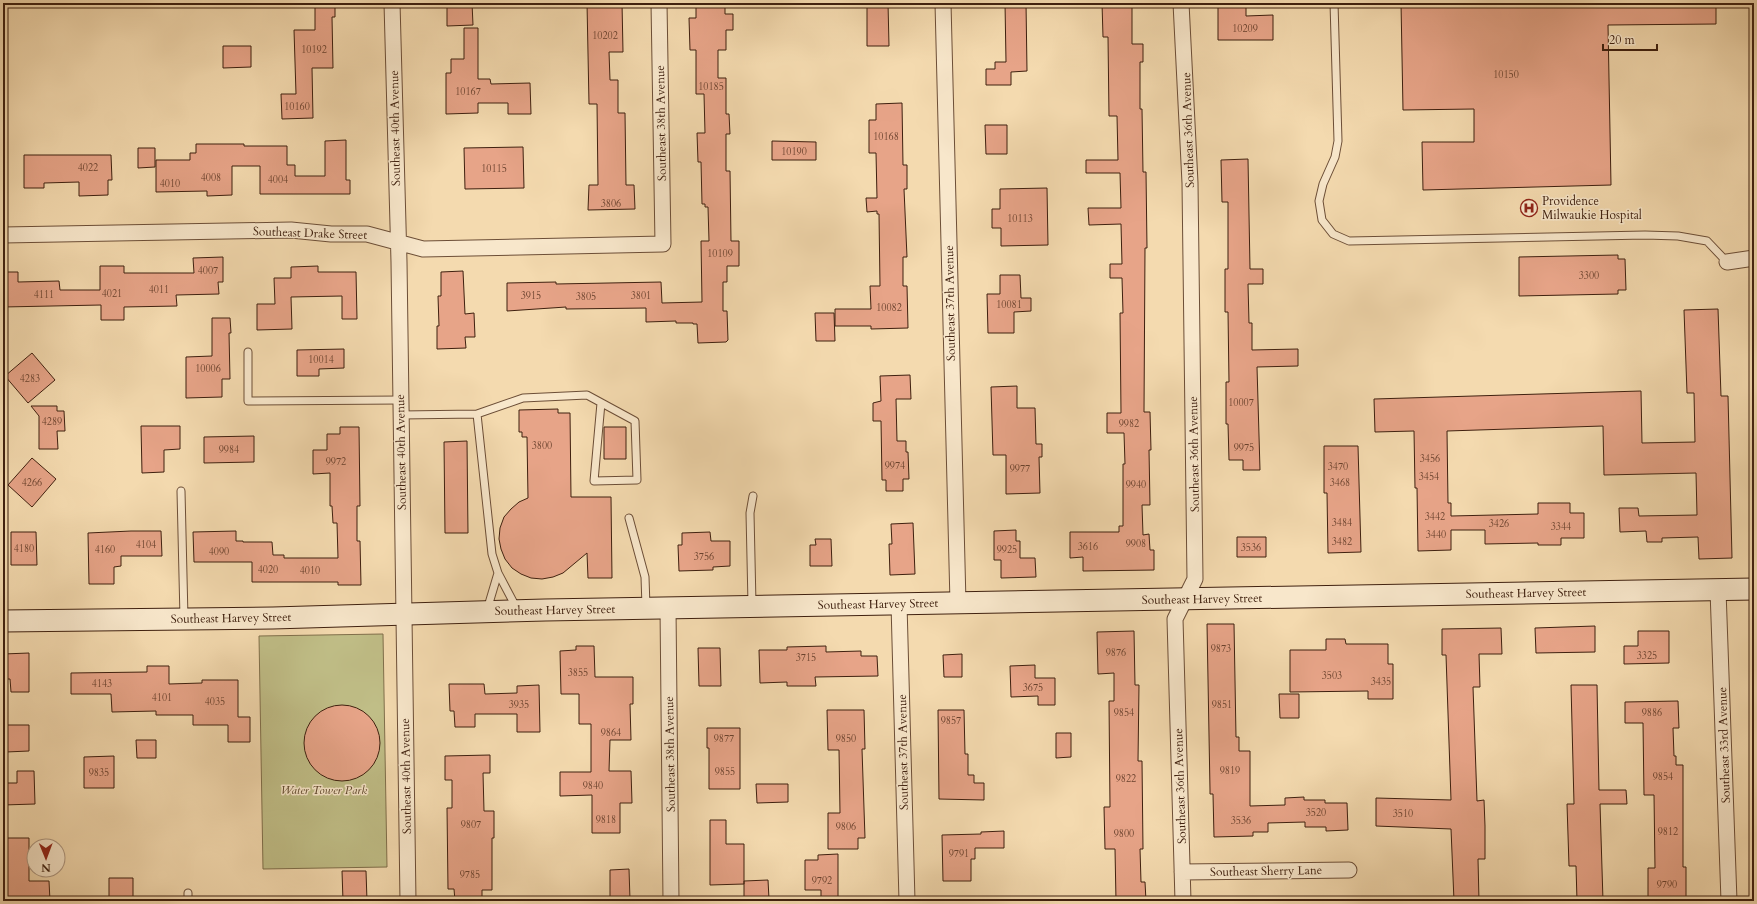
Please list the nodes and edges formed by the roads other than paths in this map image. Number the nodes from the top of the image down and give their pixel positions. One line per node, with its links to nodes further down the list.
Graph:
1 (392, 3): 7 (street, Southeast 40th Avenue)
2 (659, 3): 8 (street, Southeast 38th Avenue)
3 (944, 3): 23 (street, Southeast 37th Avenue)
4 (1182, 3): 22 (street, Southeast 36th Avenue)
5 (1334, 3): 10 (lane)
6 (3, 236): 7 (street, Southeast Drake Street)
7 (398, 242): 8 (street, Southeast Drake Street); 12 (street, Southeast 40th Avenue)
8 (663, 244)
9 (1754, 258): 10 (street)
10 (1727, 262)
11 (248, 352): 12 (lane)
12 (401, 400): 15 (street, Southeast 40th Avenue)
13 (601, 403): 13 (lane); 14 (lane)
14 (477, 414): 15 (lane); 19 (lane)
15 (401, 415): 30 (street, Southeast 40th Avenue)
16 (181, 491): 31 (lane)
17 (753, 496): 25 (lane)
18 (629, 518): 26 (lane)
19 (498, 573): 28 (lane); 29 (lane)
20 (1754, 589): 21 (street, Southeast Harvey Street)
21 (1718, 590): 22 (street, Southeast Harvey Street); 41 (street, Southeast 33rd Avenue)
22 (1185, 599): 23 (street, Southeast Harvey Street); 34 (street, Southeast 36th Avenue)
23 (958, 603): 24 (street, Southeast Harvey Street)
24 (899, 604): 25 (street, Southeast Harvey Street); 39 (street, Southeast 37th Avenue)
25 (752, 606): 27 (street, Southeast Harvey Street)
26 (646, 608): 27 (street, Southeast Harvey Street); 28 (street, Southeast Harvey Street)
27 (668, 608): 38 (street, Southeast 38th Avenue)
28 (518, 610): 29 (street, Southeast Harvey Street)
29 (487, 611): 30 (street, Southeast Harvey Street)
30 (404, 614): 31 (street, Southeast Harvey Street); 37 (street, Southeast 40th Avenue)
31 (184, 618): 32 (street, Southeast Harvey Street)
32 (3, 621)
33 (1349, 870): 34 (street, Southeast Sherry Lane)
34 (1182, 872): 40 (street, Southeast 36th Avenue)
35 (188, 893): 36 (lane)
36 (188, 901)
37 (408, 901)
38 (672, 901)
39 (907, 901)
40 (1183, 901)
41 (1729, 901)

